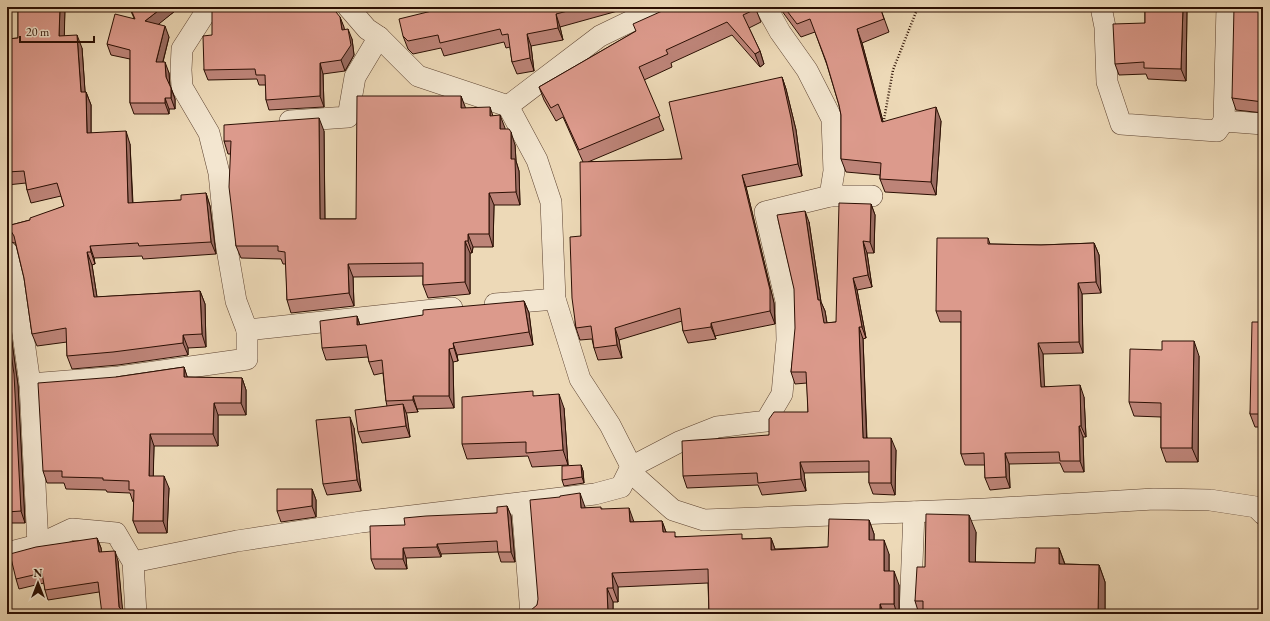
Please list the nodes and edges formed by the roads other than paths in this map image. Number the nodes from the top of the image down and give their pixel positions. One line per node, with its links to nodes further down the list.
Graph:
1 (209, 7): 13 (street)
2 (348, 7): 7 (street)
3 (766, 7): 14 (street)
4 (1101, 7): 9 (street)
5 (1227, 7): 9 (street)
6 (652, 9): 8 (street)
7 (379, 37): 8 (street); 10 (street)
8 (508, 106): 17 (street)
9 (1224, 121): 11 (street)
10 (269, 122)
11 (1263, 124)
12 (230, 125): 13 (street)
13 (206, 127): 18 (street)
14 (830, 196): 15 (street); 20 (street)
15 (872, 196)
16 (7, 252): 19 (street)
17 (555, 299): 18 (street); 20 (street)
18 (247, 330): 19 (street)
19 (30, 384): 24 (street)
20 (631, 467): 21 (street); 22 (street)
21 (522, 502): 26 (street); 28 (street)
22 (914, 512): 23 (street); 29 (street)
23 (1263, 514)
24 (38, 546): 25 (street); 26 (street)
25 (7, 553)
26 (133, 562): 27 (street)
27 (136, 614)
28 (531, 614)
29 (910, 614)

